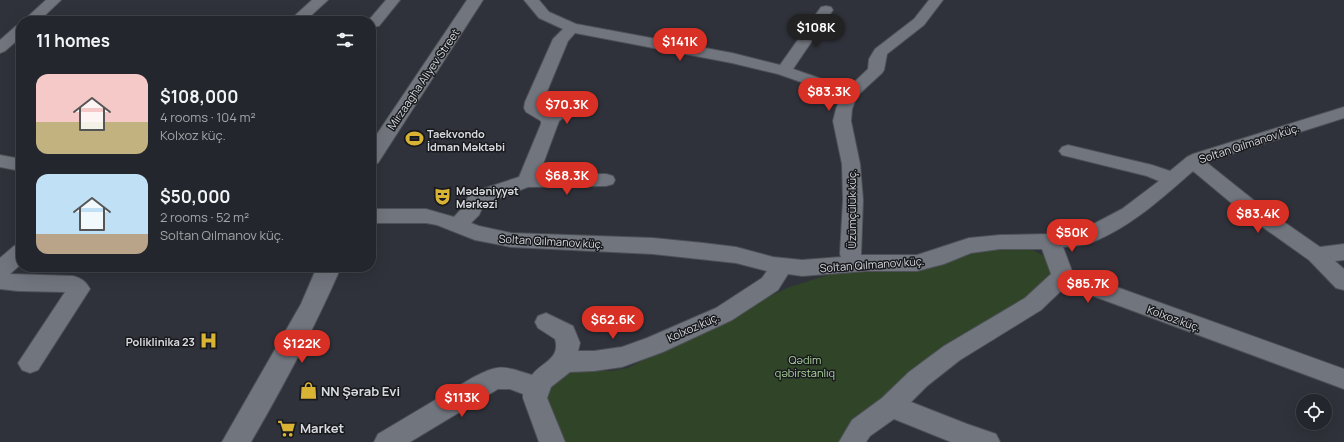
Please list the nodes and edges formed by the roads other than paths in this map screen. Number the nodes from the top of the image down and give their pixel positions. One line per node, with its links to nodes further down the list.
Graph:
1 (54, 0): 8 (street)
2 (321, 0): 9 (street)
3 (394, 0): 10 (street)
4 (475, 0): 19 (street, Mirzaagha Aliyev Street)
5 (531, 0): 11 (street)
6 (936, 0): 15 (street, Üzümçülük küç.)
7 (826, 10): 14 (street)
8 (36, 16)
9 (302, 16)
10 (376, 21)
11 (572, 28): 14 (street); 18 (street)
12 (16, 34): 13 (street)
13 (0, 48)
14 (784, 71): 15 (street)
15 (850, 94): 33 (street, Üzümçülük küç.)
16 (580, 111): 18 (street)
17 (1344, 112): 22 (street, Soltan Qılmanov küç.)
18 (550, 119): 26 (street)
19 (376, 150)
20 (1068, 151): 24 (street)
21 (0, 161): 23 (street)
22 (1193, 162): 24 (street, Soltan Qılmanov küç.); 32 (street)
23 (16, 164)
24 (1173, 179): 29 (street, Soltan Qılmanov küç.)
25 (606, 180): 26 (street)
26 (526, 181): 28 (street)
27 (376, 216): 28 (street, Soltan Qılmanov küç.)
28 (458, 225): 34 (street, Soltan Qılmanov küç.)
29 (1050, 242): 33 (street, Soltan Qılmanov küç.); 37 (street)
30 (1344, 252): 32 (street)
31 (16, 256): 35 (street)
32 (1316, 256): 39 (street)
33 (854, 265): 34 (street, Soltan Qılmanov küç.)
34 (782, 266): 42 (street, Kolxoz küç.)
35 (0, 271)
36 (327, 272): 47 (street)
37 (1063, 276): 43 (street, Kolxoz küç.); 45 (street)
38 (0, 281): 41 (street)
39 (1344, 282)
40 (546, 322): 42 (street)
41 (30, 363)
42 (564, 363): 44 (street)
43 (1344, 379)
44 (537, 388): 48 (street); 49 (street)
45 (891, 406): 46 (street); 50 (street)
46 (857, 435)
47 (236, 442)
48 (386, 442)
49 (552, 442)
50 (987, 442)

